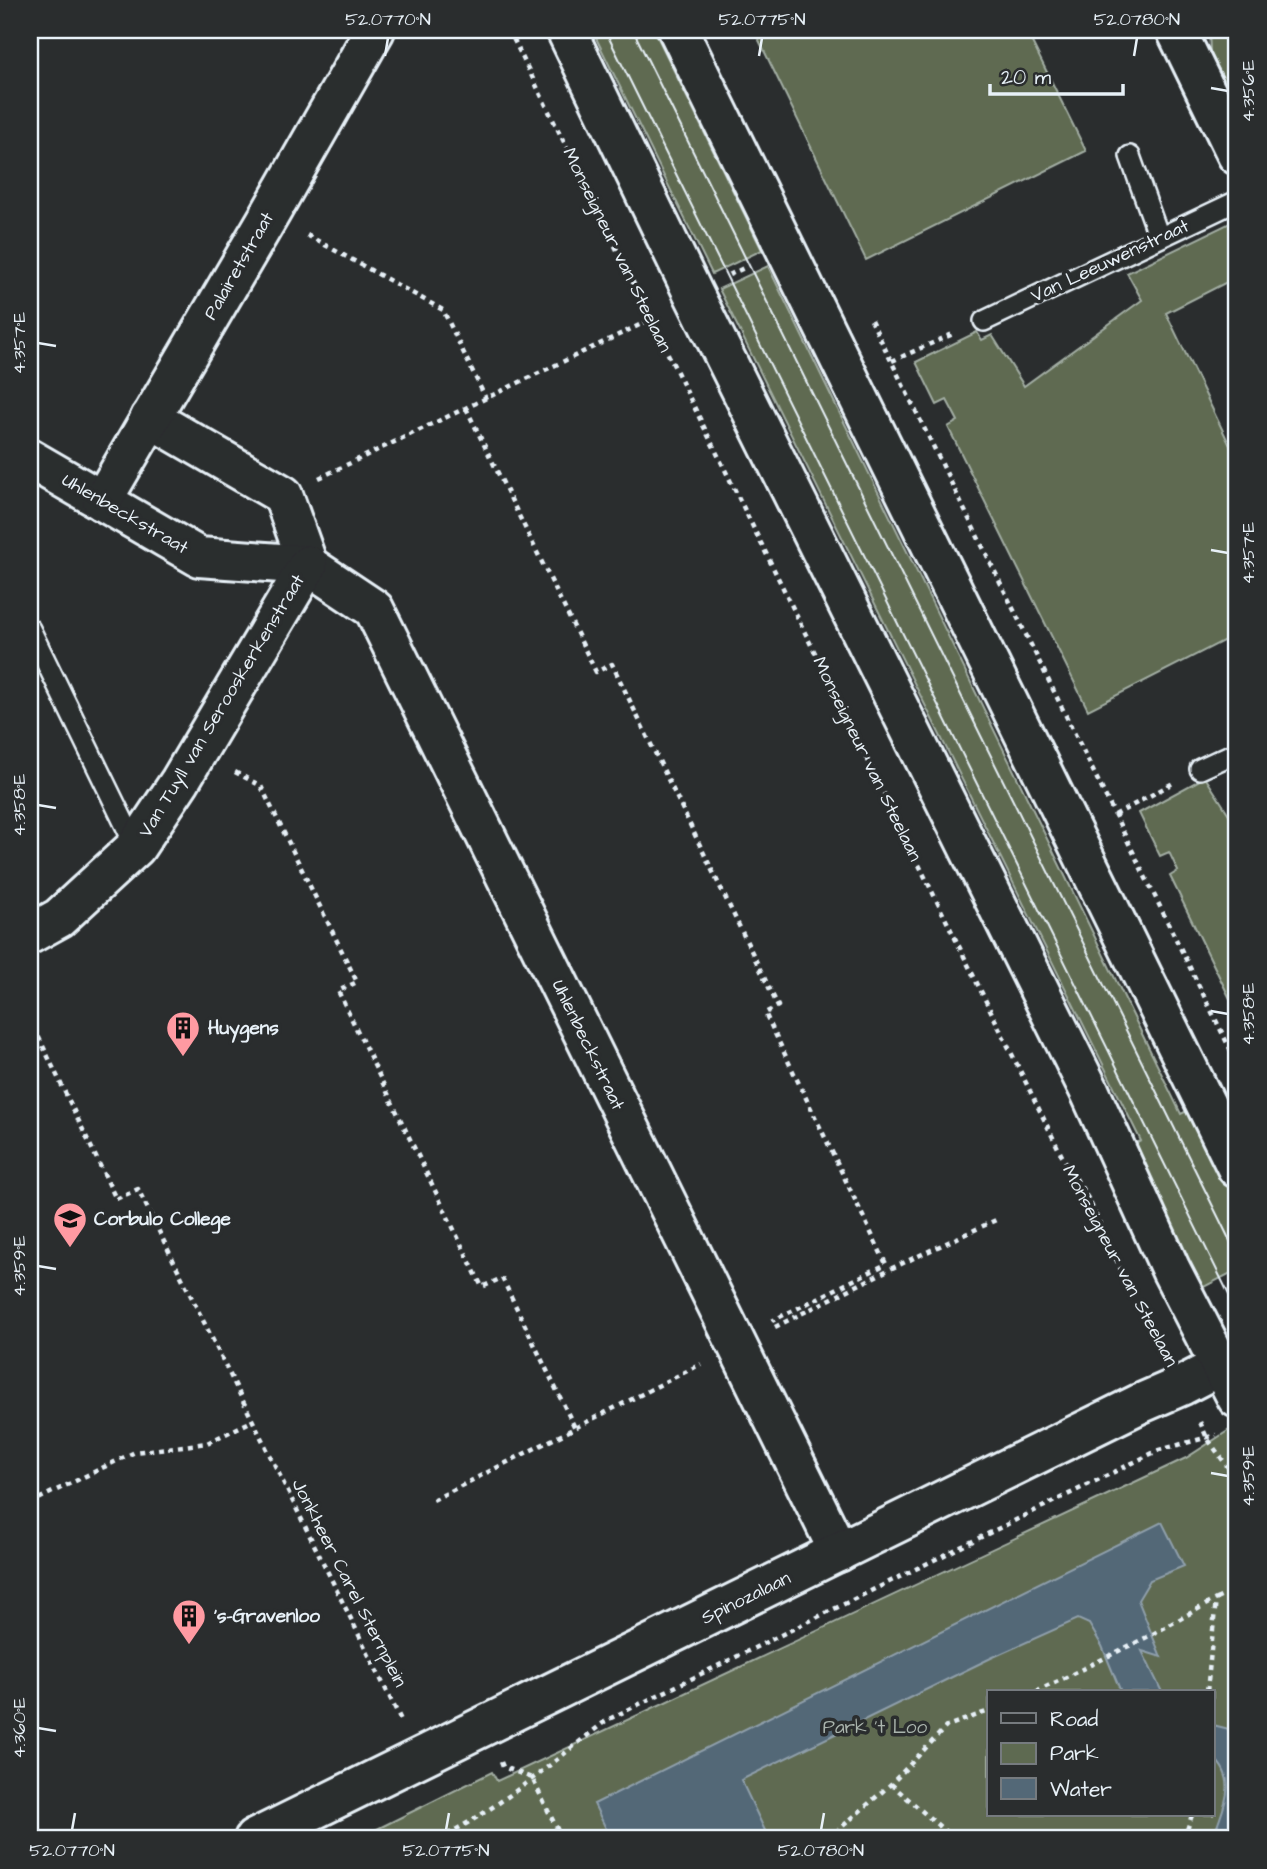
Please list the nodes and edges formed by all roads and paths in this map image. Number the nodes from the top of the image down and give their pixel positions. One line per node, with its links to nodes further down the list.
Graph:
1 (374, 30): 9 (street, Palairetstraat)
2 (509, 30): 14 (path, Monseigneur van Steelaan)
3 (566, 30): 12 (street)
4 (678, 30): 11 (street)
5 (1176, 30): 6 (street)
6 (1237, 155)
7 (1130, 156): 10 (lane)
8 (1237, 201): 10 (lane, Van Leeuwenstraat)
9 (270, 214): 17 (path); 19 (street, Palairetstraat)
10 (1159, 237): 15 (lane, Van Leeuwenstraat)
11 (785, 248): 12 (path); 33 (street)
12 (693, 293): 14 (path); 37 (street)
13 (868, 313): 16 (path)
14 (651, 319): 17 (path); 35 (path, Monseigneur van Steelaan)
15 (984, 321): 16 (path)
16 (892, 361): 28 (path)
17 (486, 399): 18 (path)
18 (466, 408): 21 (path); 36 (path)
19 (150, 418): 21 (street); 22 (street, Palairetstraat)
20 (30, 458): 22 (street, Uhlenbeckstraat)
21 (283, 495): 23 (street)
22 (102, 501): 23 (street, Uhlenbeckstraat)
23 (308, 565): 25 (street, Van Tuyll van Serooskerkenstraat); 36 (street, Uhlenbeckstraat)
24 (30, 629): 29 (lane, Van Tuyll van Serooskerkenstraat)
25 (197, 751): 29 (street, Van Tuyll van Serooskerkenstraat); 40 (path)
26 (1237, 752): 27 (lane)
27 (1200, 769): 28 (path)
28 (1115, 815): 32 (path)
29 (136, 848): 30 (street, Van Tuyll van Serooskerkenstraat)
30 (30, 934)
31 (30, 1019): 39 (path, Jonkheer Carel Sternplein)
32 (1237, 1063)
33 (1237, 1168)
34 (998, 1219): 36 (path)
35 (1123, 1275)
36 (735, 1343): 40 (path); 45 (street, Uhlenbeckstraat)
37 (1232, 1374): 38 (street, Spinozalaan)
38 (1183, 1385): 41 (path, Monseigneur van Steelaan); 45 (street, Spinozalaan)
39 (252, 1421): 44 (path); 51 (path, Jonkheer Carel Sternplein)
40 (575, 1428): 43 (path)
41 (1207, 1438): 42 (path, Monseigneur van Steelaan); 52 (path)
42 (1237, 1480)
43 (433, 1500)
44 (30, 1503)
45 (839, 1552): 51 (street, Spinozalaan)
46 (1237, 1590): 47 (path)
47 (1216, 1600): 48 (path); 49 (path)
48 (1040, 1690)
49 (1207, 1690)
50 (987, 1712): 53 (path)
51 (420, 1757): 55 (street, Spinozalaan)
52 (532, 1778): 56 (path); 57 (path)
53 (891, 1784): 58 (path); 59 (path)
54 (1192, 1816): 60 (path)
55 (254, 1839)
56 (438, 1839)
57 (562, 1839)
58 (828, 1839)
59 (954, 1839)
60 (1184, 1839)

